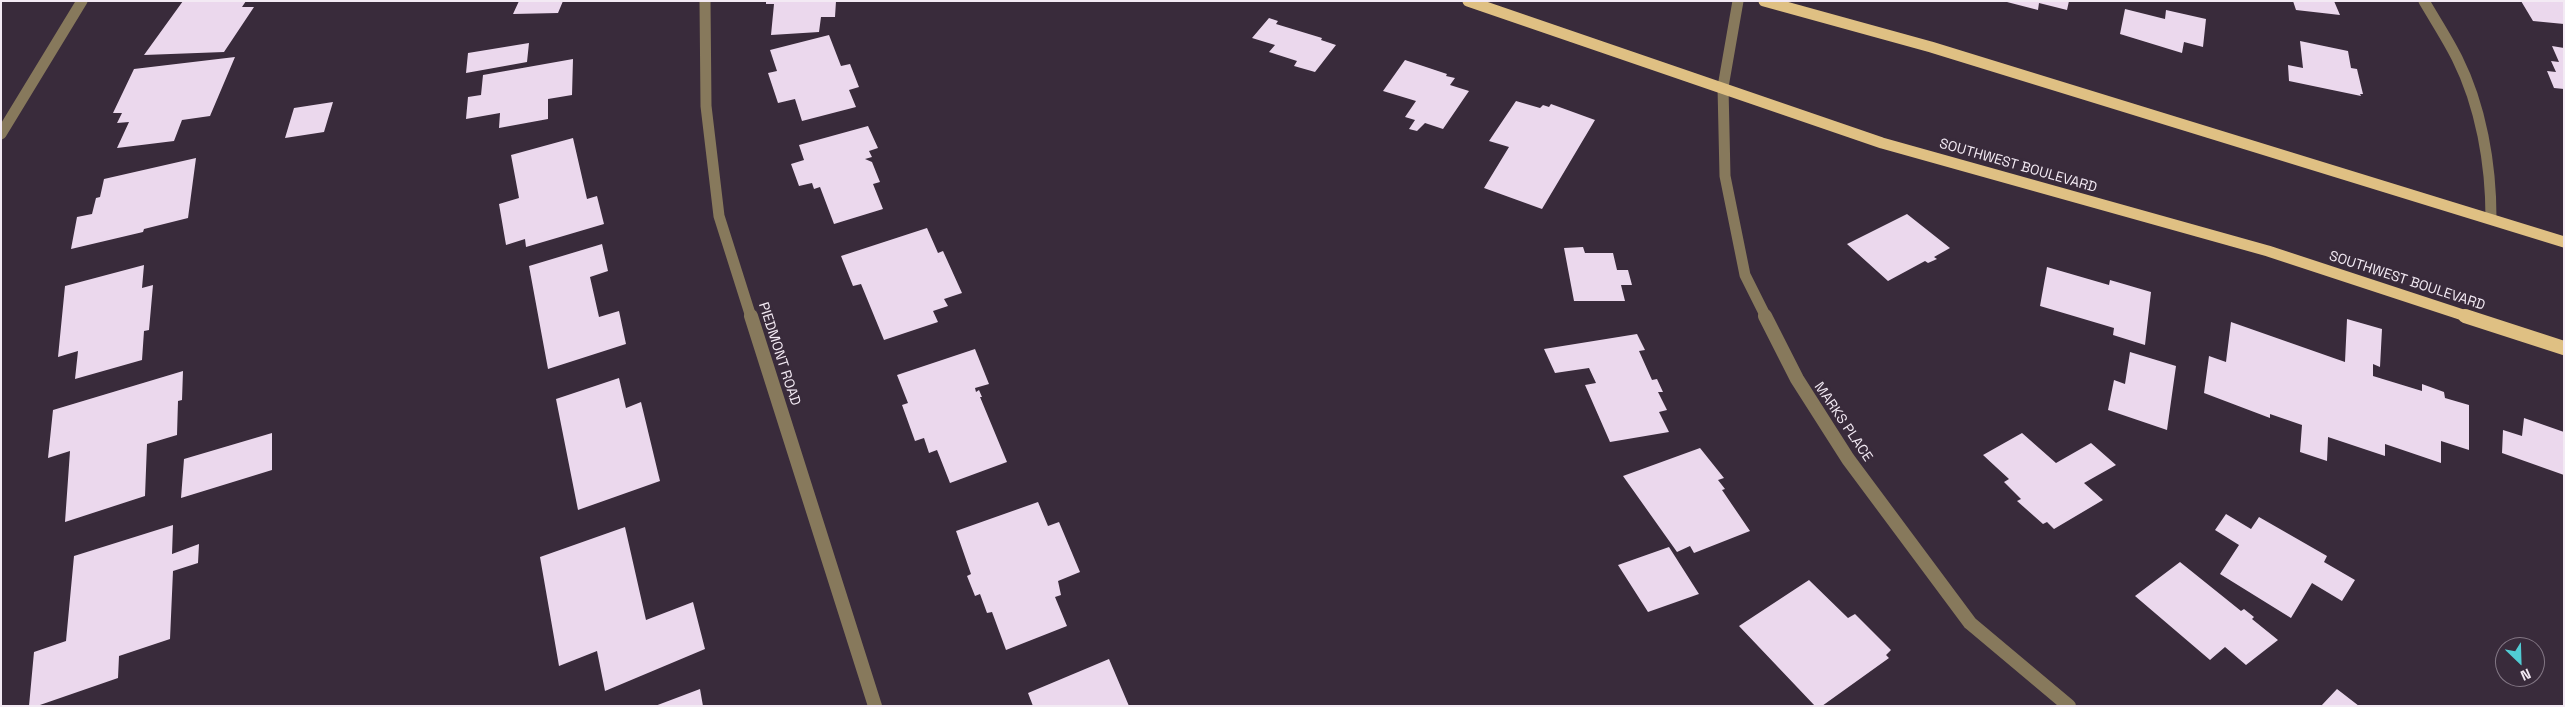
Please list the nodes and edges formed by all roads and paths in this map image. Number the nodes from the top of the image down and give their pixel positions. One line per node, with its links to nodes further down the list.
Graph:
1 (82, 1): 8 (street)
2 (705, 1): 12 (street, PIEDMONT ROAD)
3 (1468, 1): 7 (main road, SOUTHWEST BOULEVARD)
4 (1738, 1): 7 (street, MARKS PLACE)
5 (1764, 1): 9 (main road)
6 (2424, 1): 9 (street)
7 (1723, 87): 11 (main road, SOUTHWEST BOULEVARD); 13 (street, MARKS PLACE)
8 (1, 134)
9 (2491, 218): 10 (main road)
10 (2564, 242)
11 (2564, 348)
12 (874, 706)
13 (2069, 706)

